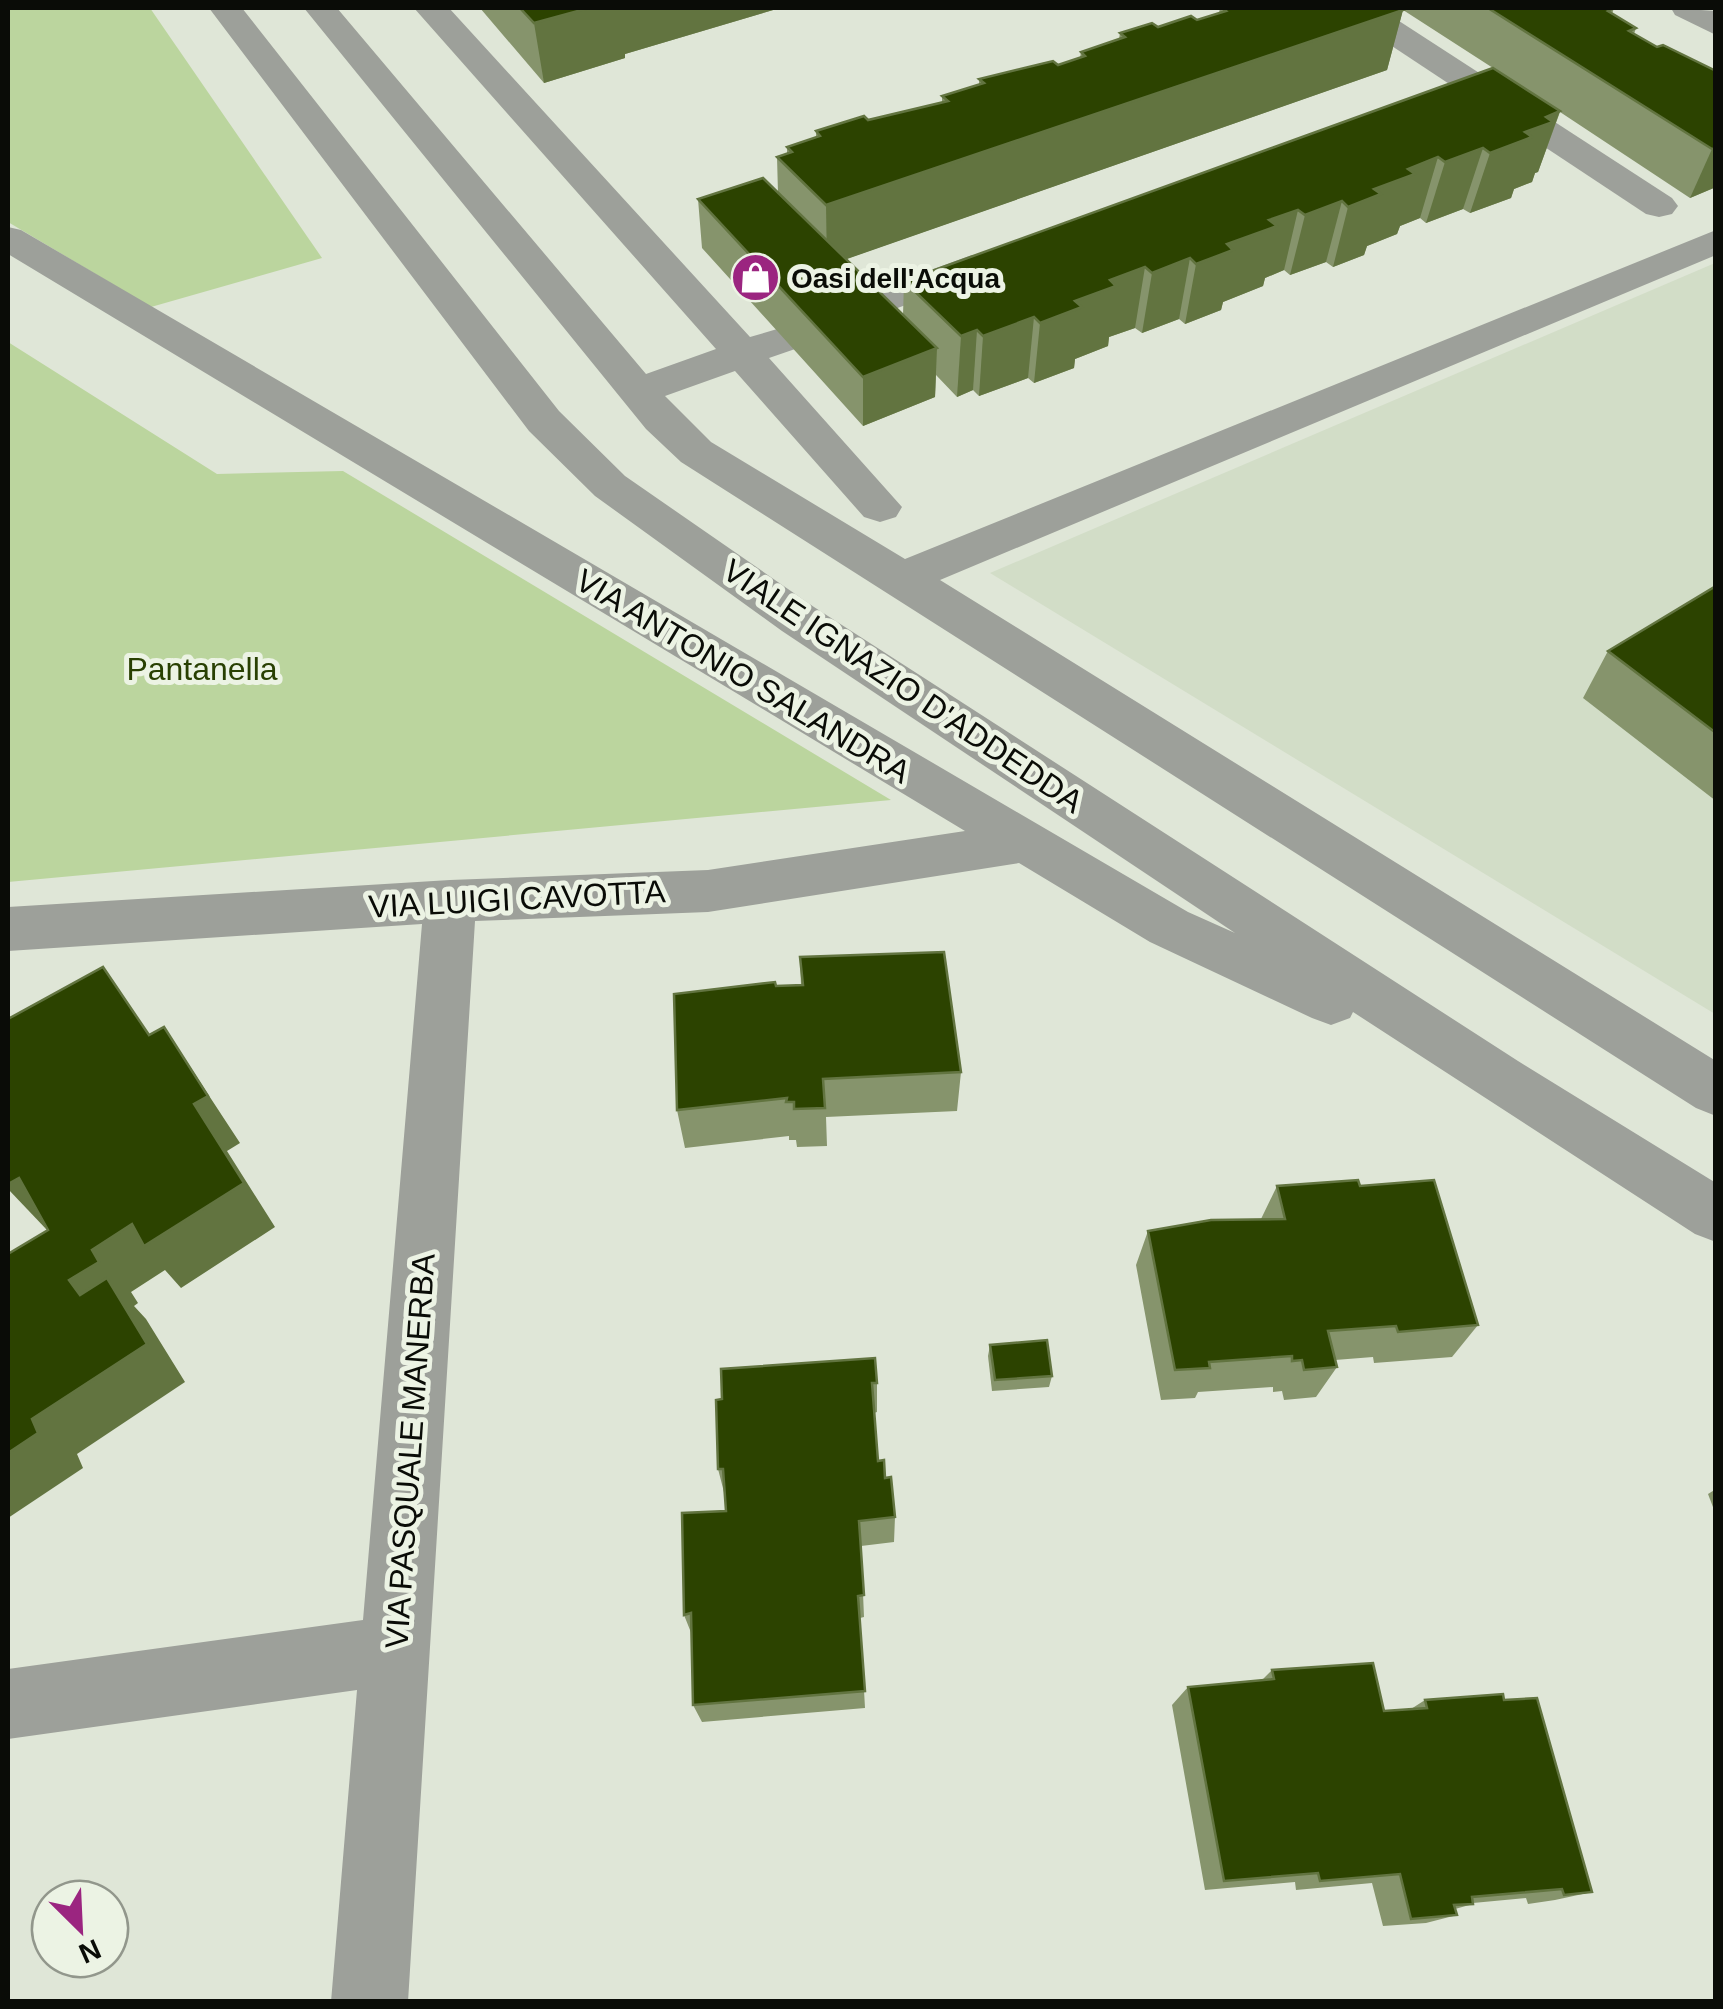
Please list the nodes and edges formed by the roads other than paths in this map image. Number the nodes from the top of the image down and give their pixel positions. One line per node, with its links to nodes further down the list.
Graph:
1 (224, 8): 23 (street, VIALE IGNAZIO D'ADDEDDA)
2 (320, 8): 7 (street)
3 (1357, 8): 8 (street)
4 (1688, 8): 6 (street)
5 (486, 14): 7 (street)
6 (1716, 25)
7 (406, 32): 16 (street); 17 (street)
8 (1465, 79): 9 (street); 10 (street)
9 (1428, 93)
10 (1659, 206)
11 (8, 238): 20 (street, VIA ANTONIO SALANDRA)
12 (1716, 240): 19 (street)
13 (1001, 256): 14 (street)
14 (852, 313)
15 (784, 339): 16 (street)
16 (742, 355): 17 (street); 18 (street)
17 (639, 391): 19 (street)
18 (880, 508)
19 (902, 578): 24 (street)
20 (1024, 842): 21 (street, VIA LUIGI CAVOTTA); 23 (street, VIA ANTONIO SALANDRA)
21 (450, 901): 22 (street, VIA LUIGI CAVOTTA); 26 (street, VIA PASQUALE MANERBA)
22 (8, 929)
23 (1498, 1078): 25 (street, VIALE IGNAZIO D'ADDEDDA)
24 (1716, 1091)
25 (1716, 1215)
26 (396, 1650): 27 (street); 28 (street, VIA PASQUALE MANERBA)
27 (8, 1704)
28 (369, 2002)

